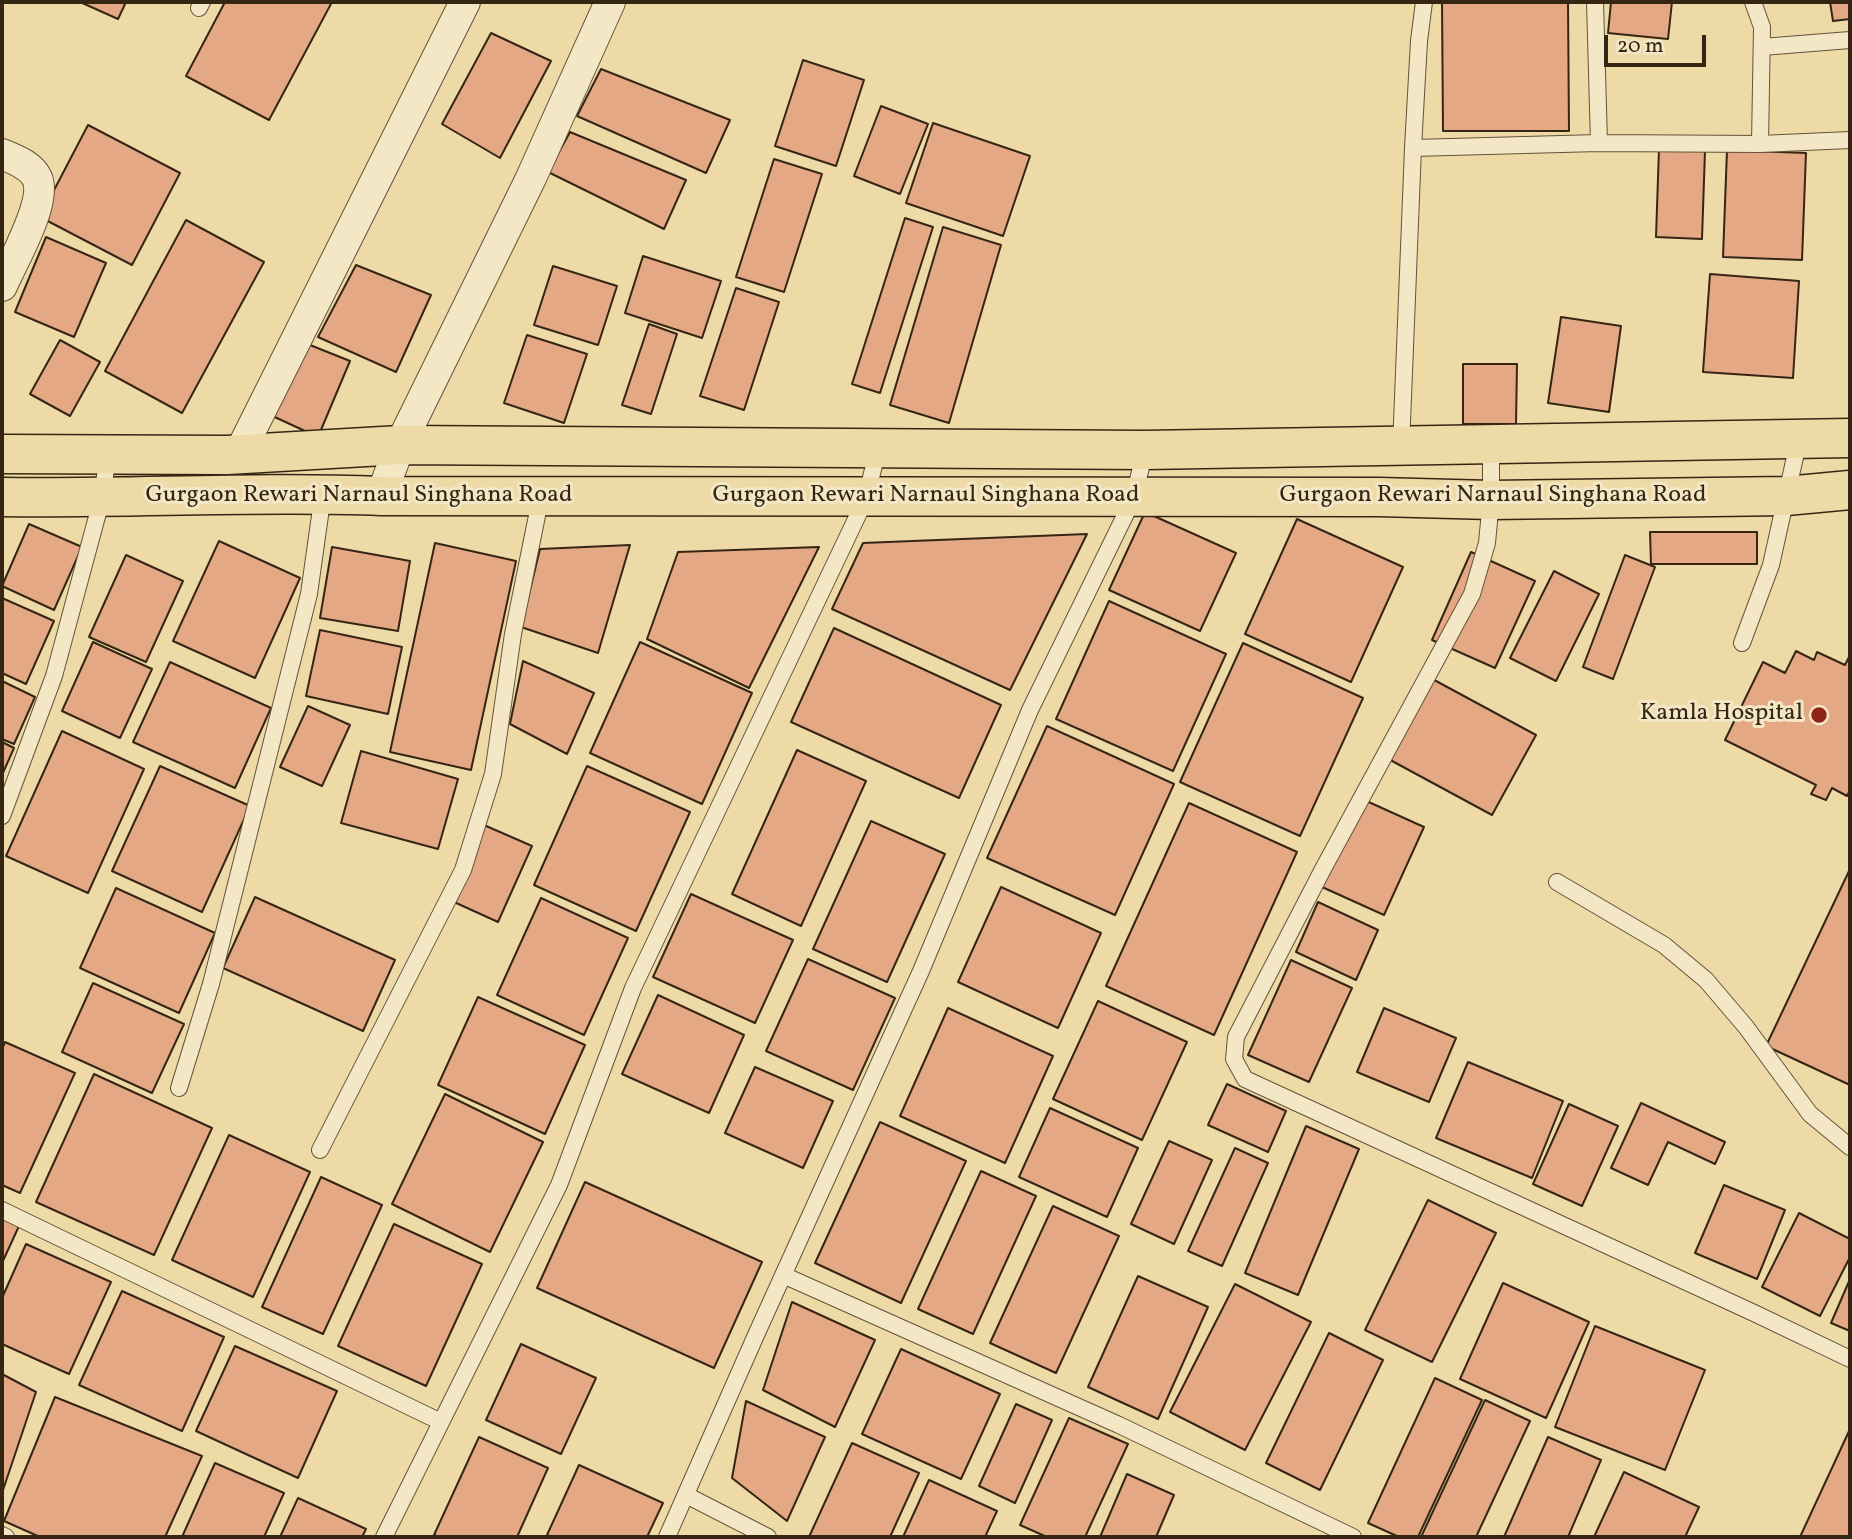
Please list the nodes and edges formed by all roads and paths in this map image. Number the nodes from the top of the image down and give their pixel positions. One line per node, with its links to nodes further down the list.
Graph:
1 (465, 2): 23 (street)
2 (610, 2): 16 (street)
3 (1424, 2): 11 (lane)
4 (1595, 2): 9 (lane)
5 (1752, 2): 7 (lane)
6 (1850, 40): 7 (lane)
7 (1762, 47): 10 (lane)
8 (1850, 140): 10 (lane)
9 (1599, 143): 10 (lane); 11 (lane)
10 (1760, 144)
11 (1413, 148): 17 (lane)
12 (2, 154): 13 (street)
13 (2, 286)
14 (1850, 438): 15 (highway)
15 (1799, 439): 18 (highway); 28 (lane)
16 (400, 445): 19 (highway); 23 (highway); 26 (street)
17 (1401, 446): 18 (highway); 20 (highway)
18 (1491, 446): 33 (lane)
19 (878, 449): 20 (highway); 32 (lane)
20 (1145, 450): 30 (lane)
21 (2, 454): 22 (highway)
22 (108, 454): 23 (highway); 31 (lane)
23 (239, 454)
24 (1850, 490): 28 (highway, Gurgaon Rewari Narnaul Singhana Road)
25 (323, 494): 26 (highway, Gurgaon Rewari Narnaul Singhana Road); 31 (highway, Gurgaon Rewari Narnaul Singhana Road); 37 (lane)
26 (381, 496): 27 (highway, Gurgaon Rewari Narnaul Singhana Road)
27 (541, 496): 32 (highway, Gurgaon Rewari Narnaul Singhana Road); 39 (lane)
28 (1786, 496): 33 (highway, Gurgaon Rewari Narnaul Singhana Road); 34 (lane)
29 (2, 497): 31 (highway, Gurgaon Rewari Narnaul Singhana Road)
30 (1135, 497): 32 (highway, Gurgaon Rewari Narnaul Singhana Road); 33 (highway, Gurgaon Rewari Narnaul Singhana Road); 41 (lane)
31 (102, 498): 35 (lane)
32 (866, 498): 43 (lane)
33 (1491, 500): 42 (lane)
34 (1742, 643)
35 (2, 816)
36 (1557, 882): 38 (lane)
37 (179, 1088)
38 (1850, 1147)
39 (320, 1150)
40 (2, 1210): 43 (lane)
41 (783, 1275): 44 (lane); 48 (lane)
42 (1850, 1359)
43 (441, 1422): 45 (lane)
44 (686, 1495): 46 (lane); 47 (lane)
45 (384, 1537)
46 (667, 1537)
47 (768, 1537)
48 (1353, 1537)

